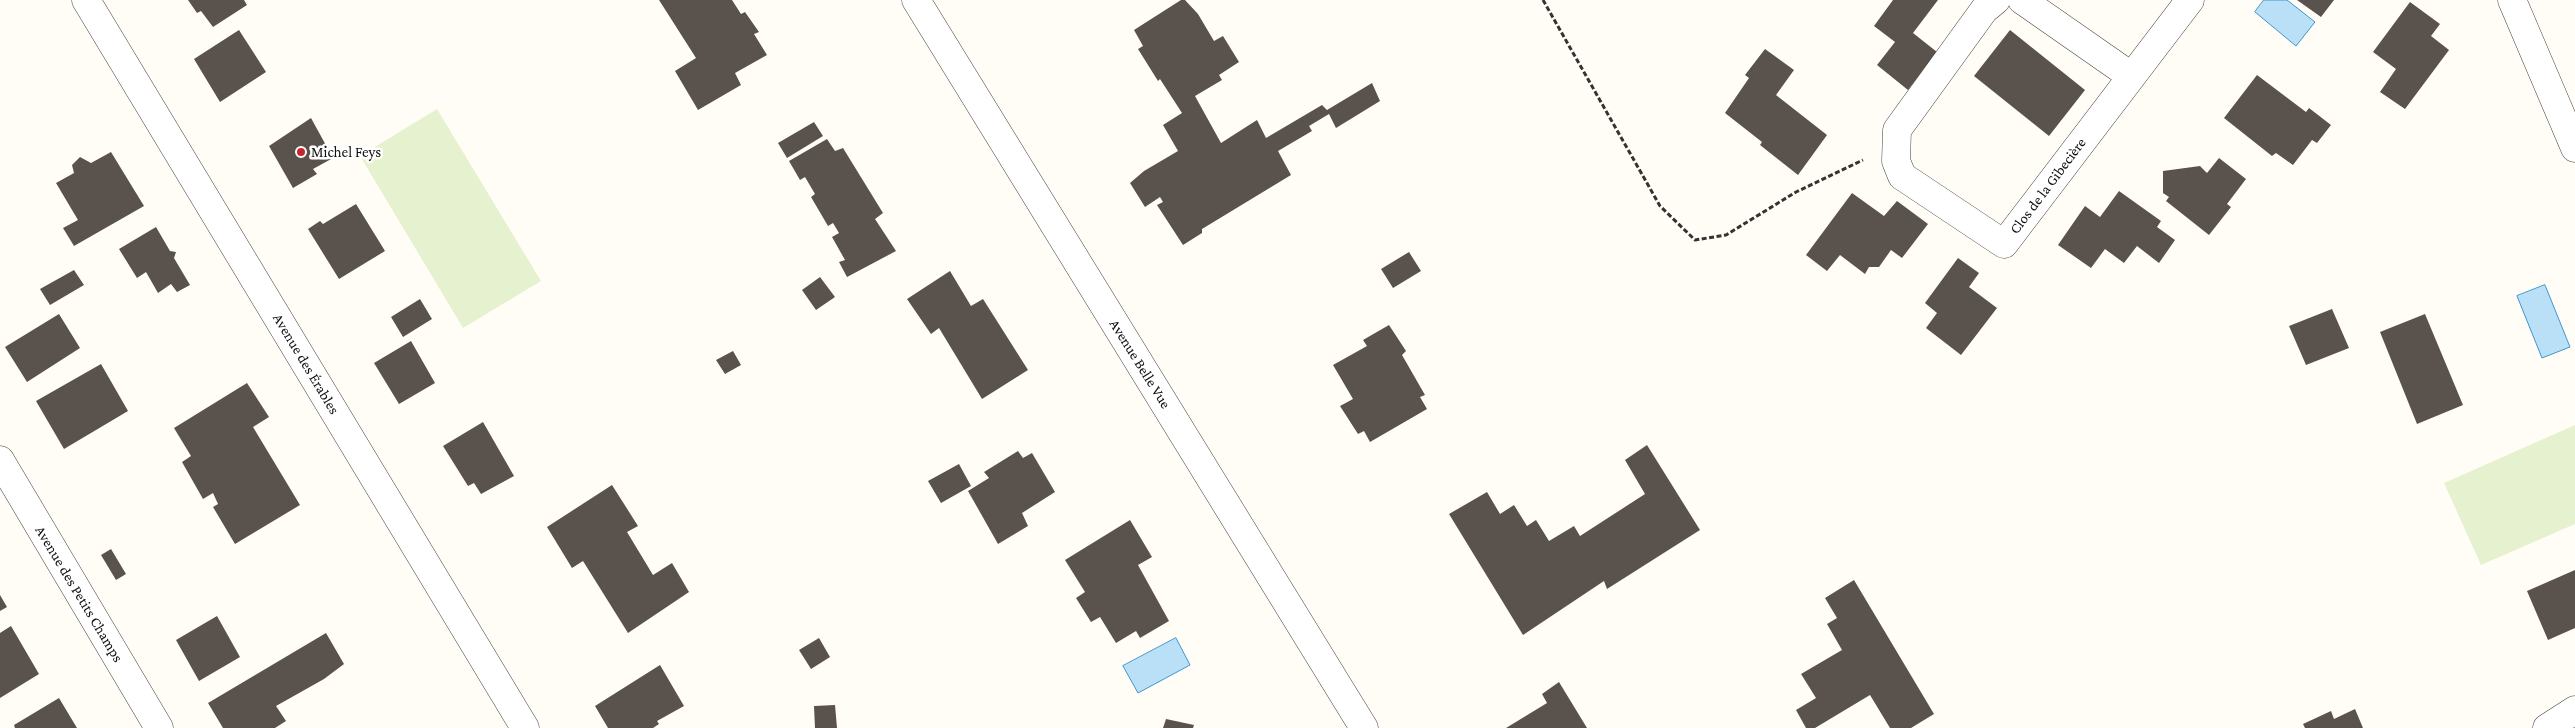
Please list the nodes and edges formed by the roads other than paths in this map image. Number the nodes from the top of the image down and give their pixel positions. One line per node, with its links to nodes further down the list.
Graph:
1 (86, 0): 12 (street, Avenue des Érables)
2 (916, 0): 13 (street, Avenue Belle Vue)
3 (1996, 0): 7 (street, Clos de la Gibecière)
4 (2022, 0): 7 (street)
5 (2190, 0): 7 (street, Clos de la Gibecière)
6 (2512, 0): 8 (street)
7 (2131, 76)
8 (2575, 148)
9 (0, 460): 11 (street, Avenue des Petits Champs)
10 (2575, 710): 14 (street)
11 (159, 728)
12 (525, 728)
13 (1364, 728)
14 (2547, 728)

